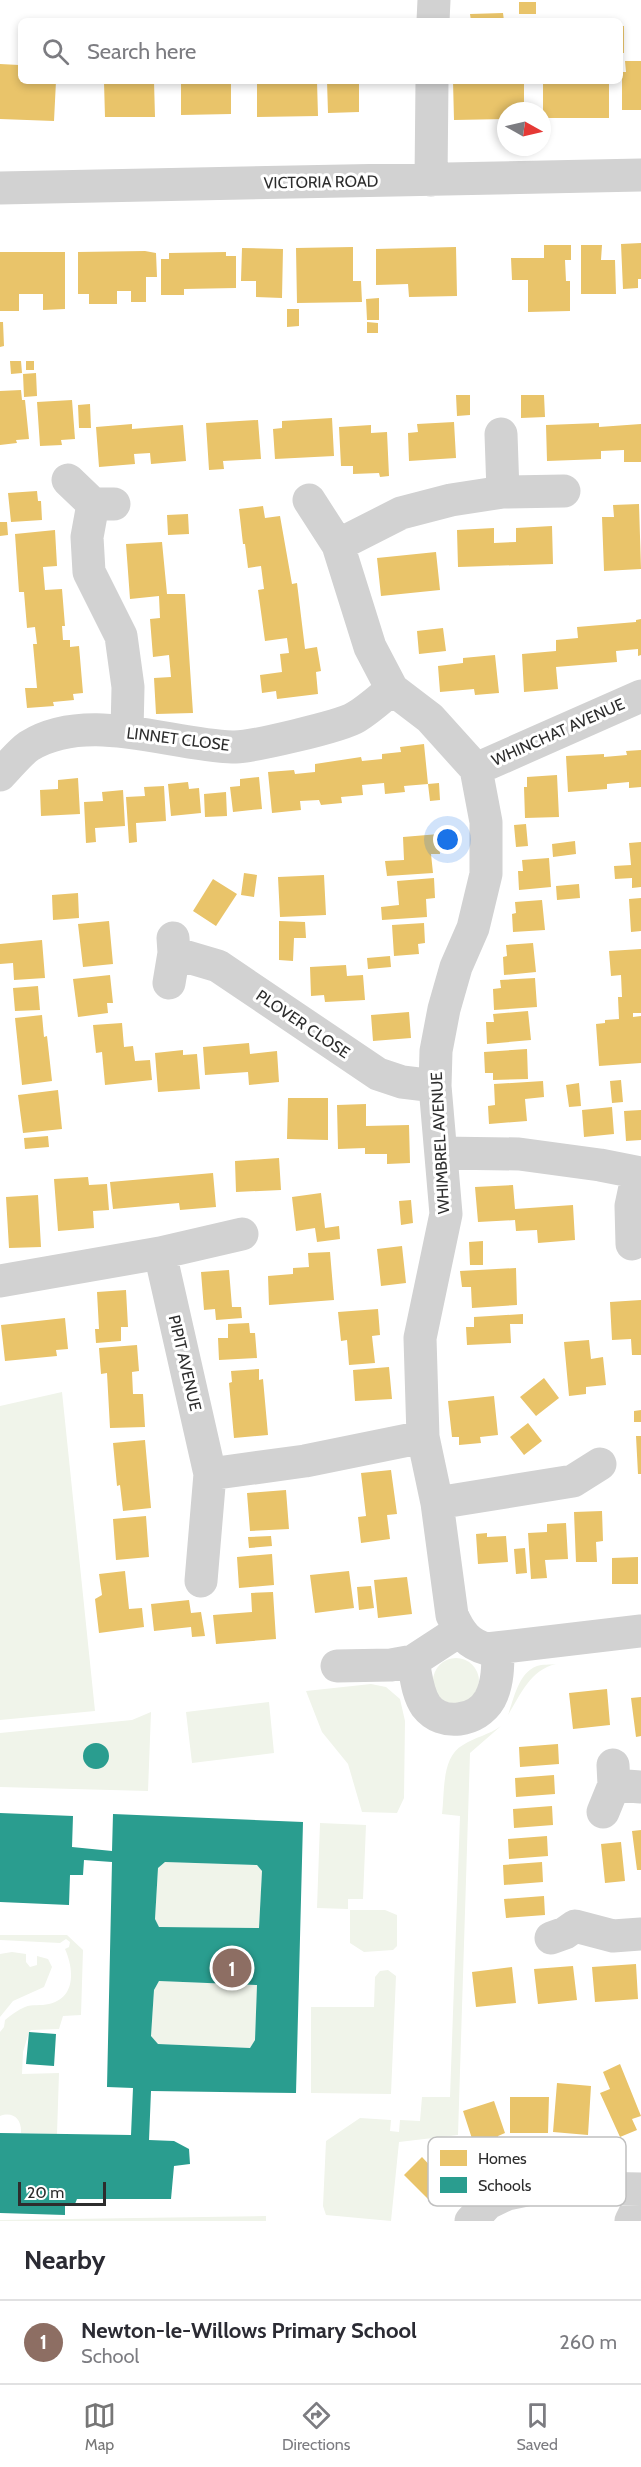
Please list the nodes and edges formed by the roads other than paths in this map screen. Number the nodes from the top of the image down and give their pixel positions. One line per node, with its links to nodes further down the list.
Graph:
1 (434, 0): 2 (street)
2 (433, 18)
3 (432, 84): 5 (street)
4 (641, 175): 5 (street, VICTORIA ROAD)
5 (431, 180): 6 (street, VICTORIA ROAD)
6 (0, 188)
7 (501, 434): 10 (street)
8 (68, 480): 15 (street)
9 (564, 491): 10 (street)
10 (503, 492): 12 (street)
11 (309, 500): 12 (street)
12 (338, 545): 13 (street)
13 (392, 689): 15 (street, LINNET CLOSE); 16 (street)
14 (641, 696): 16 (street, WHINCHAT AVENUE)
15 (127, 732): 17 (street, LINNET CLOSE)
16 (476, 769): 19 (street, WHIMBREL AVENUE)
17 (0, 775)
18 (172, 958): 19 (street, PLOVER CLOSE)
19 (435, 1086): 20 (street, WHIMBREL AVENUE)
20 (441, 1153): 21 (street); 26 (street, WHIMBREL AVENUE)
21 (640, 1173): 23 (street)
22 (242, 1234): 24 (street)
23 (632, 1244)
24 (160, 1253): 25 (street); 28 (street, PIPIT AVENUE)
25 (0, 1281)
26 (423, 1437): 28 (street); 29 (street, WHIMBREL AVENUE)
27 (604, 1464): 29 (street)
28 (210, 1474): 30 (street, PIPIT AVENUE)
29 (437, 1503): 32 (street, WHIMBREL AVENUE)
30 (201, 1581)
31 (641, 1631): 32 (street)
32 (475, 1640): 33 (street); 33 (street)
33 (413, 1661): 34 (street)
34 (337, 1666)
35 (568, 1924): 36 (street)
36 (641, 1934)
37 (626, 2189): 38 (street)
38 (641, 2189)
39 (641, 2201): 42 (street)
40 (485, 2206): 41 (street)
41 (471, 2221)
42 (631, 2221)

